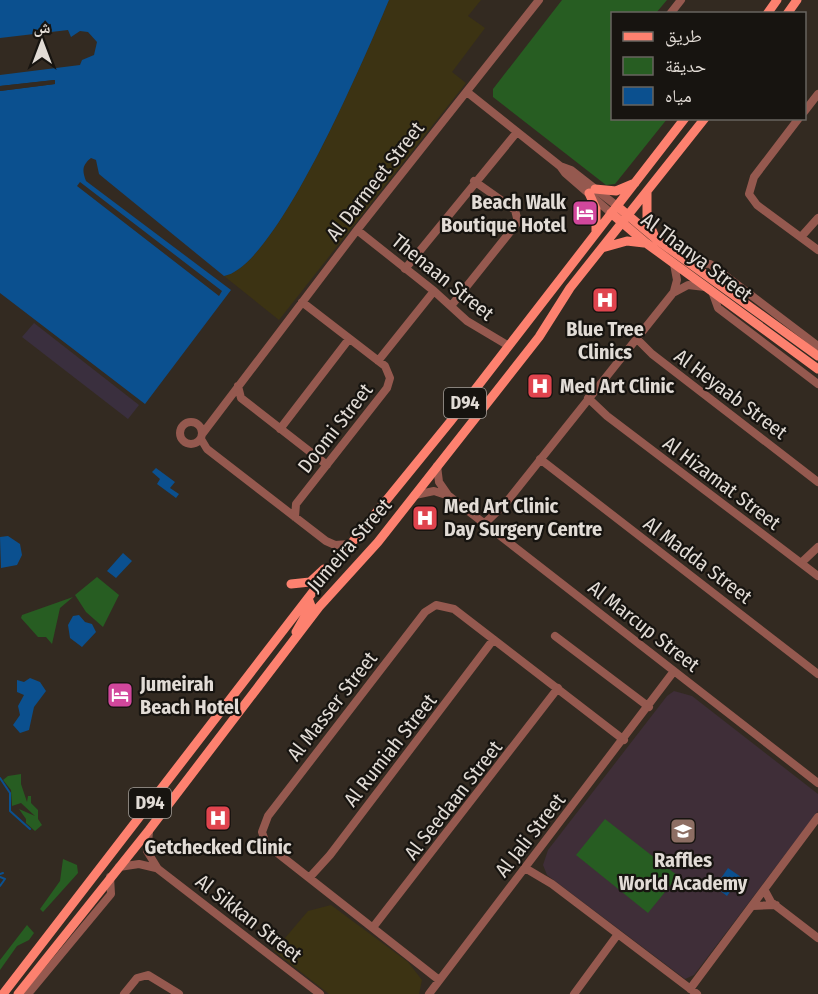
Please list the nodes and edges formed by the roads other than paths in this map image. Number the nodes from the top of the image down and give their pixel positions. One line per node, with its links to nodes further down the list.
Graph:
1 (539, 0): 6 (street, Al Darmeet Street)
2 (681, 0): 4 (street)
3 (798, 0): 5 (main road)
4 (672, 12)
5 (789, 12)
6 (467, 92): 12 (street, Al Thanya Street); 20 (street, Al Darmeet Street)
7 (818, 94): 8 (street)
8 (806, 109)
9 (684, 120): 14 (main road, Jumeira Street / D94)
10 (703, 120): 16 (main road, Jumeira Street / D94)
11 (797, 120): 22 (street)
12 (517, 132): 13 (street); 15 (street, Al Thanya Street)
13 (474, 181): 29 (street); 35 (street)
14 (638, 182): 15 (main road); 17 (main road, Jumeira Street / D94)
15 (592, 191): 17 (street, Al Thanya Street); 21 (main road)
16 (647, 193): 18 (main road, Jumeira Street / D94); 23 (main road)
17 (614, 210): 18 (main road, Al Thanya Street); 21 (main road, Jumeira Street / D94)
18 (626, 219): 23 (main road, Al Thanya Street); 24 (main road, Al Thanya Street); 25 (main road, Jumeira Street / D94)
19 (818, 220): 22 (street)
20 (357, 230): 29 (street, Thenaan Street); 34 (street, Al Darmeet Street)
21 (596, 231): 38 (main road, Jumeira Street / D94)
22 (803, 238): 26 (street)
23 (656, 239): 27 (main road, Al Thanya Street)
24 (646, 243): 25 (main road); 28 (main road, Al Thanya Street)
25 (602, 248): 53 (main road, Jumeira Street / D94)
26 (818, 250)
27 (689, 263): 39 (street); 40 (main road, Al Thanya Street)
28 (674, 264): 30 (main road, Al Thanya Street); 32 (street)
29 (405, 268): 31 (street, Thenaan Street)
30 (705, 287): 32 (street); 33 (main road, Al Thanya Street)
31 (434, 291): 35 (street, Thenaan Street); 41 (street)
32 (673, 293): 37 (street)
33 (713, 294): 42 (main road, Al Thanya Street); 43 (street)
34 (302, 302): 36 (street, Doomi Street); 44 (street, Al Darmeet Street)
35 (451, 306): 38 (street, Thenaan Street)
36 (349, 339): 41 (street, Doomi Street); 49 (street)
37 (635, 341): 47 (street); 54 (street, Al Heyaab Street)
38 (509, 346): 61 (main road, Jumeira Street / D94)
39 (818, 346)
40 (818, 356)
41 (378, 361): 52 (street, Doomi Street)
42 (818, 369)
43 (818, 384)
44 (238, 385): 45 (street); 46 (street, Al Darmeet Street); 48 (street, Al Darmeet Street)
45 (241, 398): 46 (street); 49 (street)
46 (228, 400): 50 (street, Al Darmeet Street)
47 (586, 400): 51 (street); 64 (street, Al Hizamat Street)
48 (197, 424): 50 (street, Al Darmeet Street); 50 (street, Al Darmeet Street)
49 (280, 429): 52 (street)
50 (202, 436): 58 (street, Al Darmeet Street)
51 (538, 462): 60 (street); 73 (street, Al Madda Street)
52 (327, 465): 57 (street, Doomi Street)
53 (436, 466): 55 (main road, Jumeira Street / D94); 56 (street, Al Marcup Street)
54 (818, 482)
55 (415, 495): 56 (street); 67 (main road, Jumeira Street / D94)
56 (448, 496): 60 (street, Al Marcup Street)
57 (296, 504): 58 (street); 59 (street)
58 (284, 508): 59 (street, Al Darmeet Street)
59 (295, 516): 61 (street, Al Darmeet Street)
60 (487, 526): 72 (street, Al Marcup Street)
61 (350, 544): 63 (main road, Jumeira Street / D94)
62 (818, 547): 64 (street)
63 (342, 554): 66 (main road); 67 (main road); 68 (main road, Jumeira Street / D94)
64 (804, 565): 65 (street, Al Hizamat Street)
65 (818, 576)
66 (291, 584)
67 (329, 595): 70 (main road, Jumeira Street / D94)
68 (309, 598): 70 (main road); 75 (main road, Jumeira Street / D94)
69 (555, 636): 77 (street)
70 (295, 637): 81 (main road, Jumeira Street / D94)
71 (495, 642): 74 (street, Al Masser Street); 86 (street, Al Rumiah Street); 86 (street, Al Masser Street)
72 (677, 673): 77 (street, Al Jali Street); 79 (street, Al Marcup Street)
73 (818, 674)
74 (560, 690): 78 (street, Al Masser Street); 90 (street, Al Seedaan Street)
75 (234, 695): 76 (main road); 95 (main road, Jumeira Street / D94)
76 (221, 698)
77 (649, 707): 78 (street, Al Jali Street)
78 (622, 742): 82 (street, Al Jali Street)
79 (818, 783)
80 (817, 820): 87 (street)
81 (149, 830): 83 (main road, Jumeira Street / D94); 84 (street)
82 (527, 866): 91 (street); 93 (street, Al Jali Street)
83 (119, 867): 84 (street); 85 (main road, Jumeira Street / D94)
84 (158, 869): 100 (street, Al Sikkan Street)
85 (110, 877): 96 (main road, Jumeira Street / D94); 97 (street)
86 (312, 878): 90 (street, Al Masser Street)
87 (765, 891): 88 (street); 89 (street)
88 (776, 905): 89 (street); 92 (street)
89 (753, 906): 94 (street)
90 (376, 928): 93 (street, Al Masser Street)
91 (620, 936): 94 (street); 102 (street)
92 (818, 938)
93 (441, 978): 101 (street, Al Jali Street)
94 (691, 989)
95 (3, 994)
96 (18, 994)
97 (28, 994)
98 (124, 994): 99 (street)
99 (179, 994)
100 (320, 994)
101 (429, 994)
102 (574, 994)

